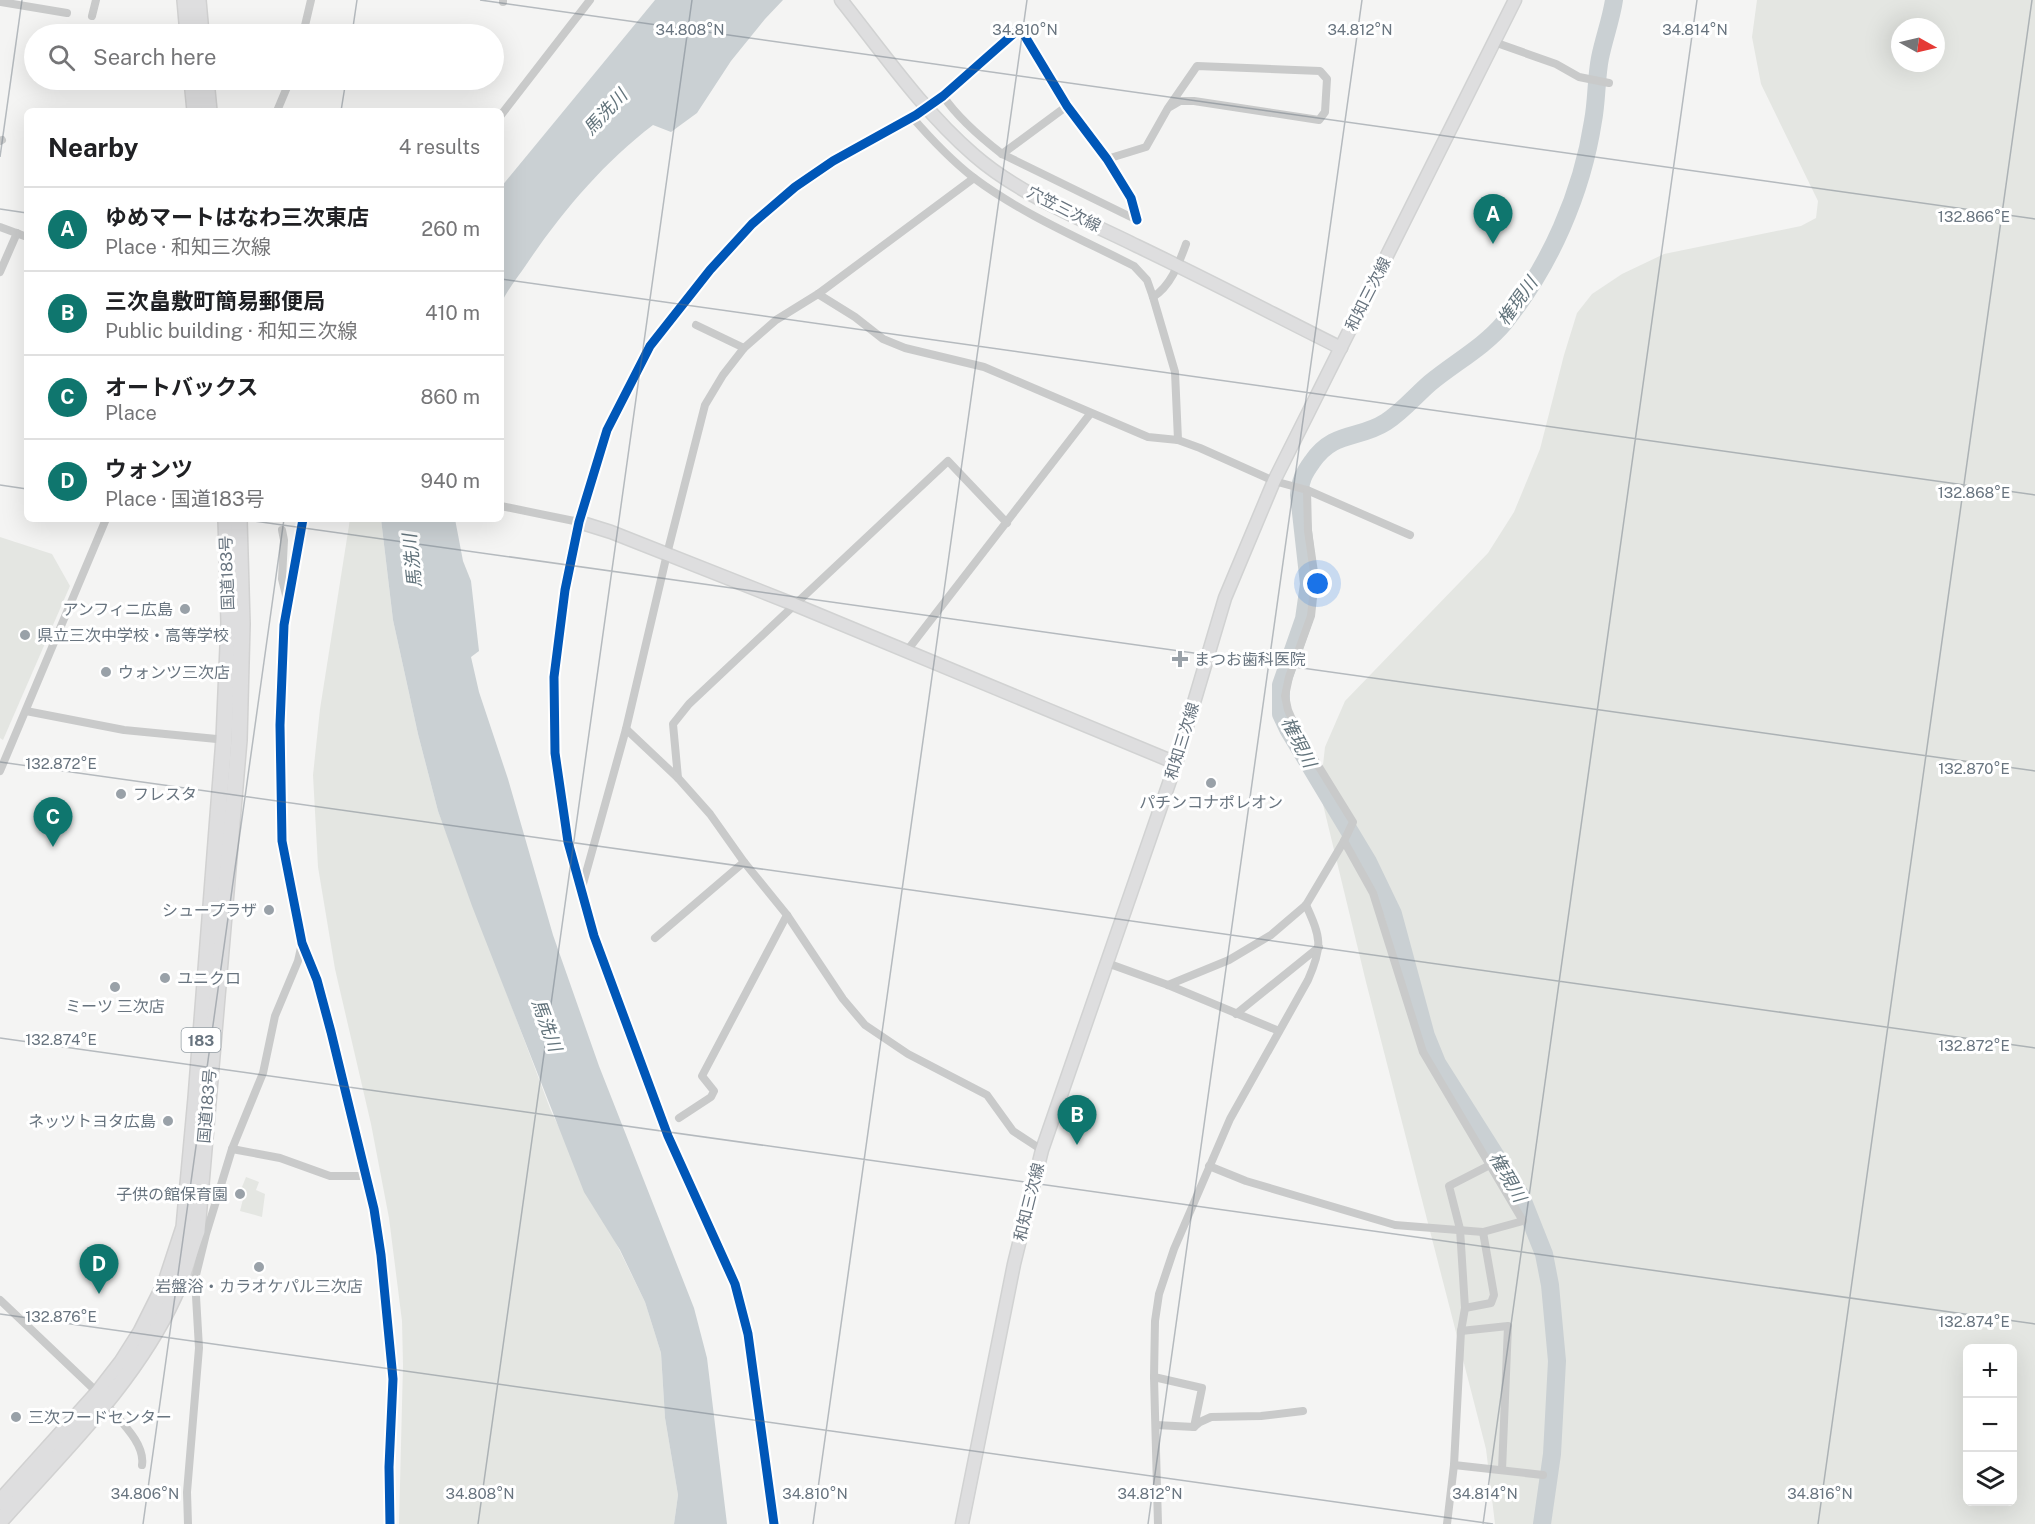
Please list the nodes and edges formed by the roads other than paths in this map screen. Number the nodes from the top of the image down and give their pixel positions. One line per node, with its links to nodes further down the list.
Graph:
1 (1, 0): 9 (street)
2 (96, 0): 10 (street)
3 (185, 0): 11 (highway)
4 (198, 0): 12 (highway)
5 (311, 0): 13 (street)
6 (590, 0): 24 (street)
7 (841, 0): 32 (main road, 穴笠三次線)
8 (1515, 0): 14 (main road, 和知三次線)
9 (68, 13)
10 (92, 16)
11 (187, 24)
12 (200, 24)
13 (305, 24)
14 (1494, 42): 15 (street); 38 (main road, 和知三次線)
15 (1607, 83)
16 (193, 90): 20 (highway)
17 (207, 90): 21 (highway)
18 (286, 90): 22 (street)
19 (1067, 106): 25 (street); 25 (street); 26 (street)
20 (195, 108)
21 (209, 108)
22 (278, 108)
23 (1168, 108): 23 (street); 26 (street)
24 (504, 111)
25 (1002, 154): 26 (street)
26 (1107, 159)
27 (974, 178): 34 (street); 35 (street); 48 (street)
28 (0, 227): 29 (street)
29 (17, 233): 30 (street); 33 (street)
30 (24, 236)
31 (1186, 244): 32 (street)
32 (1178, 265): 35 (street); 38 (main road, 穴笠三次線)
33 (0, 272)
34 (818, 294): 37 (street); 39 (street)
35 (1153, 297): 40 (street)
36 (696, 325): 37 (street)
37 (744, 348): 52 (street)
38 (1341, 348): 41 (main road, 和知三次線)
39 (1090, 414): 40 (street); 49 (street)
40 (1178, 440): 41 (street)
41 (1274, 481): 42 (street); 59 (main road, 和知三次線)
42 (1304, 490): 51 (street); 62 (street)
43 (504, 507): 48 (street)
44 (105, 522): 56 (street)
45 (226, 522): 58 (highway, 国道183号 / 183)
46 (239, 522): 58 (highway, 国道183号 / 183)
47 (302, 522): 53 (street)
48 (579, 522): 52 (main road); 64 (street)
49 (1007, 523): 54 (street); 55 (street)
50 (282, 530): 53 (street)
51 (1410, 535)
52 (667, 554): 54 (main road); 57 (street)
53 (288, 603): 68 (street)
54 (794, 604): 55 (main road); 61 (street)
55 (906, 652): 59 (main road)
56 (26, 711): 58 (street); 60 (street)
57 (626, 729): 61 (street); 64 (street)
58 (232, 740): 81 (highway, 国道183号 / 183)
59 (1176, 763): 70 (main road, 和知三次線)
60 (0, 771)
61 (678, 778): 63 (street)
62 (1345, 839): 65 (street); 77 (street)
63 (744, 862): 66 (street); 67 (street)
64 (581, 892): 99 (street)
65 (1306, 905): 69 (street); 71 (street)
66 (787, 915): 74 (street); 76 (street)
67 (655, 938)
68 (302, 943): 75 (street); 79 (street)
69 (1320, 946): 72 (street); 73 (street)
70 (1107, 963): 71 (street); 76 (main road, 和知三次線)
71 (1168, 985): 72 (street)
72 (1236, 1014): 73 (street)
73 (1279, 1031): 78 (street)
74 (679, 1118)
75 (232, 1149): 79 (street); 81 (street)
76 (1042, 1150): 100 (main road, 和知三次線)
77 (1491, 1165): 80 (street); 82 (street)
78 (1209, 1166): 80 (street); 86 (street)
79 (366, 1176): 98 (street)
80 (1460, 1230): 82 (street); 84 (street)
81 (195, 1231): 87 (highway, 国道183号 / 183); 97 (street)
82 (1483, 1232): 84 (street)
83 (0, 1300): 87 (street)
84 (1465, 1308): 85 (street)
85 (1461, 1331): 92 (street); 93 (street)
86 (1154, 1377): 89 (street); 90 (street)
87 (101, 1398): 91 (street); 95 (highway, 国道183号 / 183); 96 (highway, 国道183号 / 183)
88 (1303, 1411): 90 (street)
89 (1156, 1425): 90 (street); 101 (street)
90 (1194, 1427)
91 (142, 1465)
92 (1454, 1465): 93 (street); 102 (street)
93 (1502, 1470): 94 (street)
94 (1542, 1475)
95 (0, 1502)
96 (0, 1521)
97 (188, 1524)
98 (390, 1524)
99 (774, 1524)
100 (962, 1524)
101 (1158, 1524)
102 (1447, 1524)

